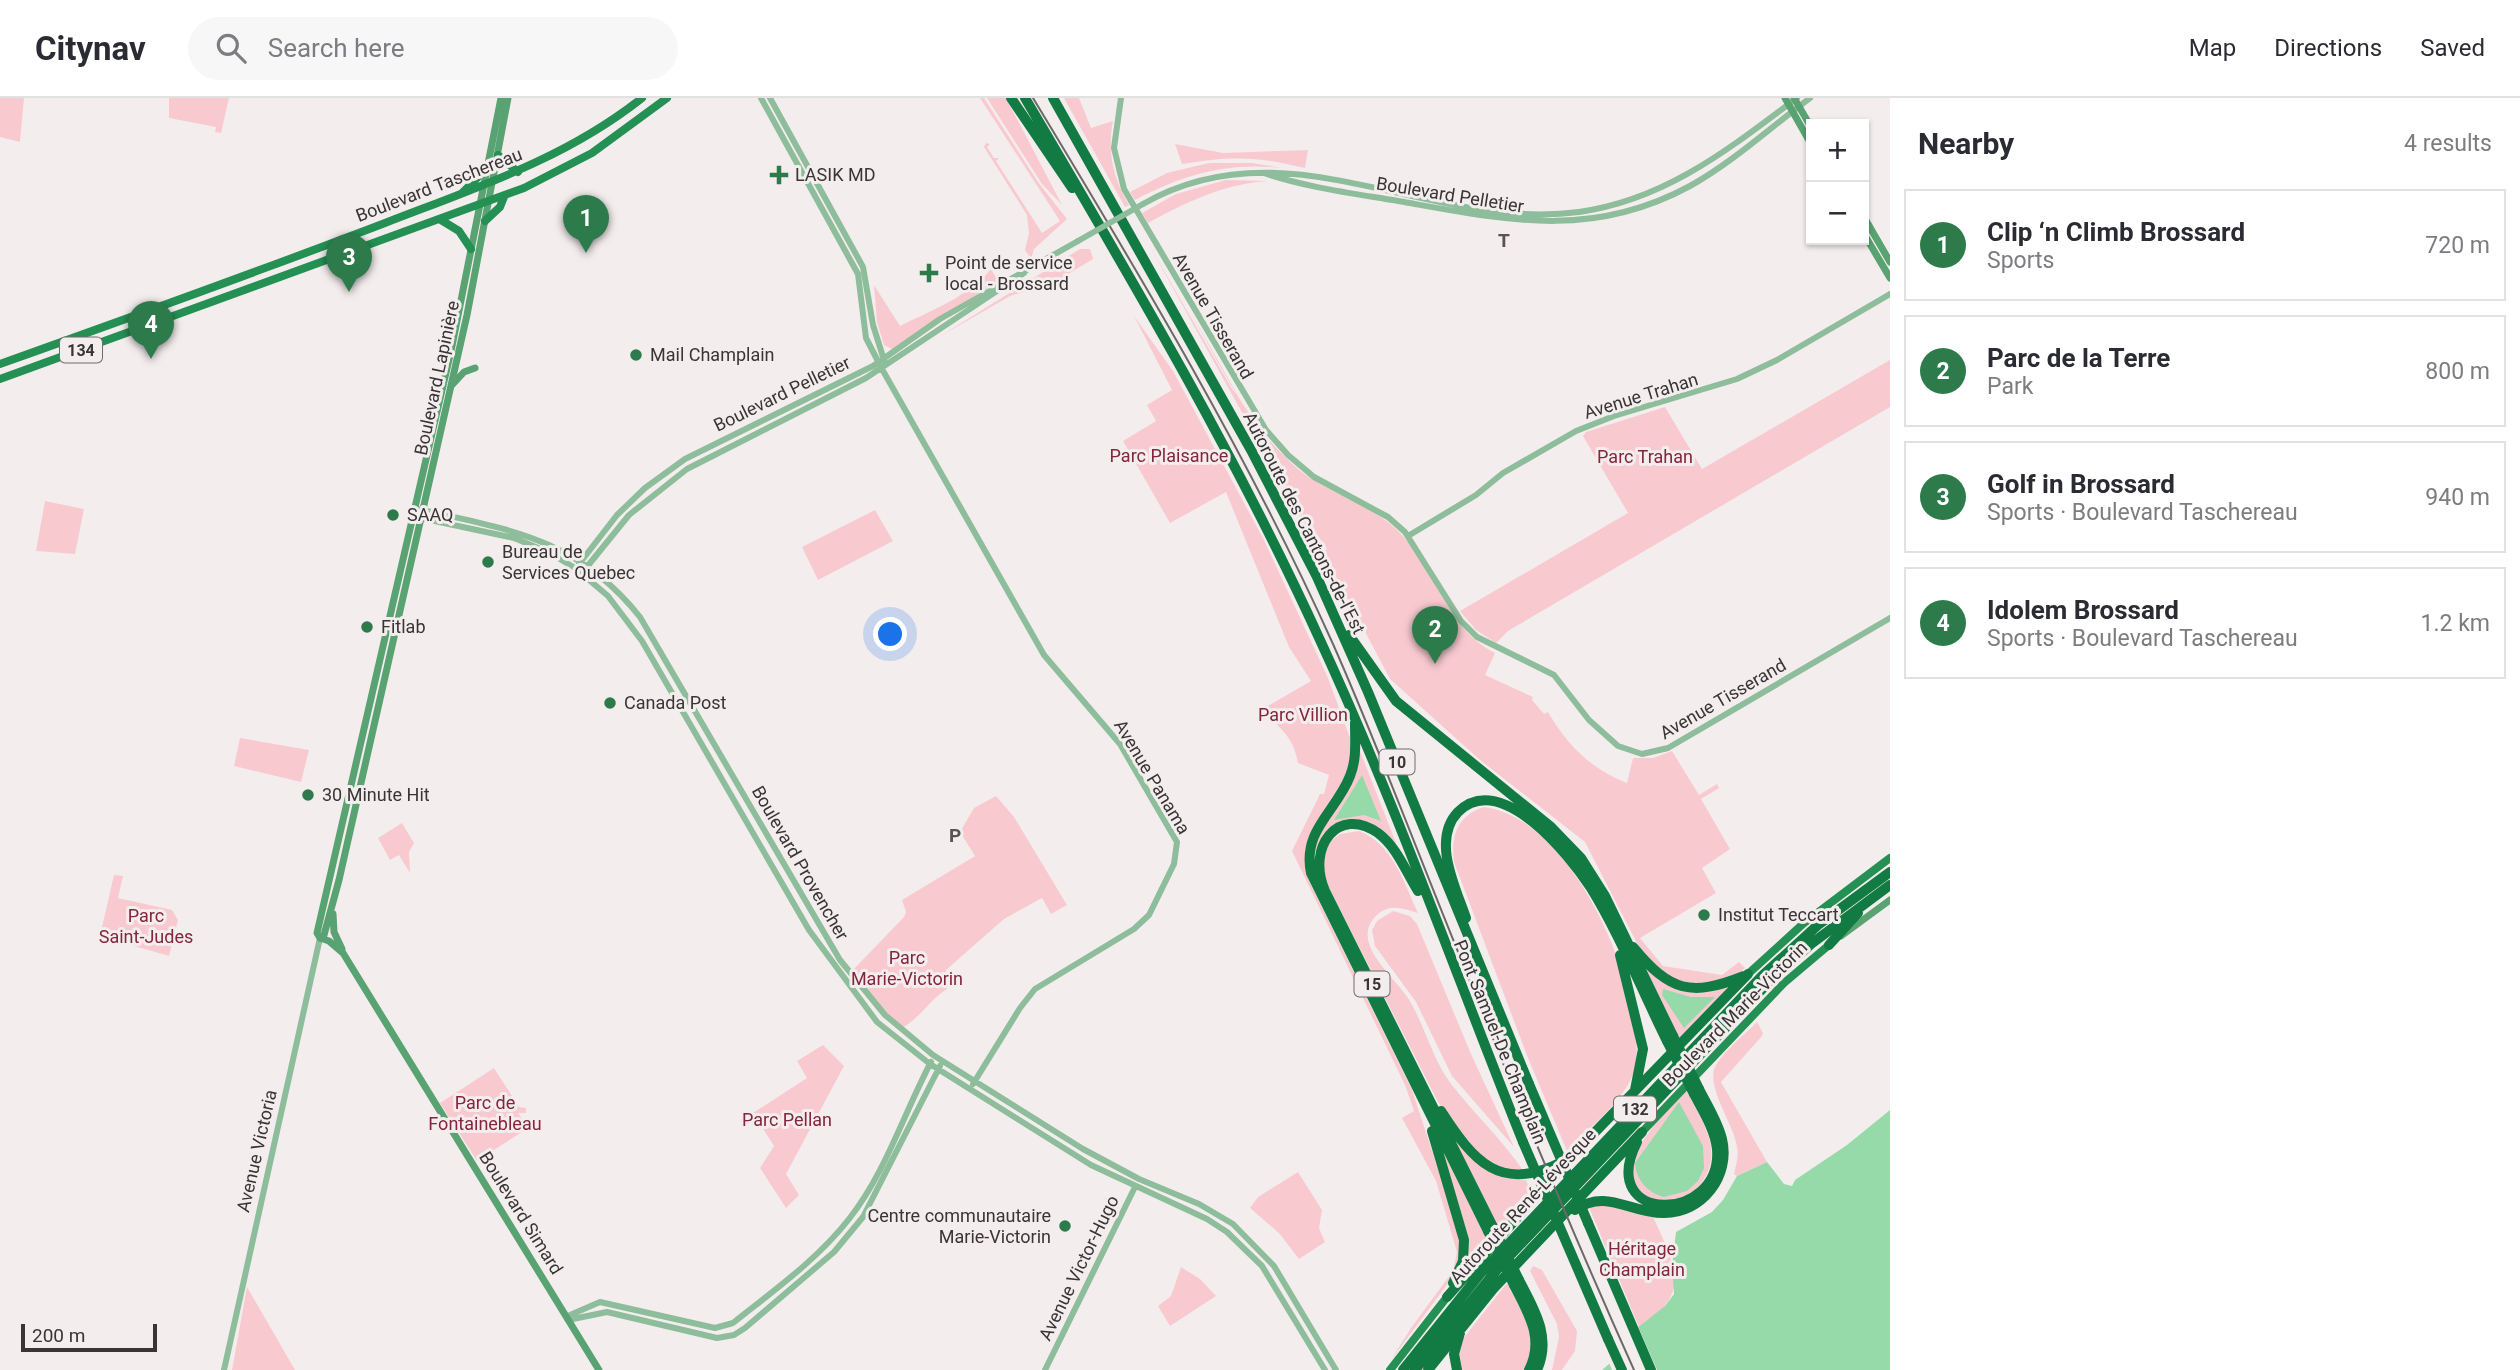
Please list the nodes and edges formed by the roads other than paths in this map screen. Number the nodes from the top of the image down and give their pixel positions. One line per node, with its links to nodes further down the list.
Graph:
1 (501, 98): 16 (main road, Boulevard Lapinière)
2 (508, 98): 15 (main road, Boulevard Lapinière)
3 (642, 98): 17 (main road, Boulevard Taschereau / 134)
4 (667, 98): 20 (main road, Boulevard Taschereau / 134)
5 (761, 98): 33 (street, Avenue Panama)
6 (770, 98): 33 (street, Avenue Panama)
7 (1012, 98): 23 (highway)
8 (1025, 98): 23 (highway, Autoroute des Cantons-de-l'Est / 10)
9 (1053, 98): 44 (highway, Autoroute des Cantons-de-l'Est / 10)
10 (1121, 98): 41 (street, Avenue Tisserand)
11 (1810, 98): 12 (street, Boulevard Pelletier)
12 (1793, 102): 13 (main road); 14 (main road); 33 (street, Boulevard Pelletier, bridge)
13 (1806, 120)
14 (1806, 132)
15 (498, 155): 17 (main road); 18 (main road, Boulevard Lapinière)
16 (487, 168): 18 (main road, Boulevard Lapinière); 19 (main road)
17 (518, 172): 18 (main road, Boulevard Taschereau / 134)
18 (489, 184): 19 (main road, Boulevard Taschereau / 134); 21 (main road, Boulevard Lapinière); 22 (main road, Boulevard Lapinière)
19 (461, 194): 32 (main road, Boulevard Taschereau / 134)
20 (504, 197): 21 (main road, Boulevard Taschereau / 134); 25 (main road)
21 (489, 203): 22 (main road, Boulevard Taschereau / 134); 25 (main road, Boulevard Lapinière)
22 (480, 206): 24 (main road, Boulevard Taschereau / 134); 28 (main road, Boulevard Lapinière)
23 (1092, 213): 48 (highway, Autoroute des Cantons-de-l'Est / 10)
24 (441, 220): 28 (main road); 35 (main road, Boulevard Taschereau / 134)
25 (485, 221): 36 (main road, Boulevard Lapinière)
26 (1869, 226): 29 (main road)
27 (1869, 242): 30 (main road)
28 (471, 249): 39 (main road, Boulevard Lapinière)
29 (1890, 262)
30 (1890, 278)
31 (1890, 295): 41 (street, Avenue Trahan)
32 (0, 364)
33 (883, 366): 37 (street, Boulevard Pelletier); 38 (street, Boulevard Pelletier); 67 (street, Avenue Panama)
34 (475, 368): 36 (main road)
35 (0, 379)
36 (451, 385): 40 (main road, Boulevard Lapinière)
37 (645, 488): 38 (street); 42 (street, Boulevard Pelletier)
38 (651, 495): 43 (street, Boulevard Pelletier)
39 (412, 512): 40 (street, Boulevard Provencher); 46 (main road, Boulevard Lapinière)
40 (423, 514): 42 (street, Boulevard Provencher); 47 (main road, Boulevard Lapinière)
41 (1408, 536): 45 (street, Avenue Tisserand)
42 (578, 565): 43 (street, Boulevard Provencher)
43 (584, 570): 62 (street, Boulevard Provencher); 64 (street, Boulevard Provencher)
44 (1331, 607): 56 (highway); 61 (highway, Autoroute des Cantons-de-l'Est / 10)
45 (1890, 618)
46 (378, 663): 57 (main road, Avenue Victoria)
47 (388, 664): 54 (main road, Avenue Victoria)
48 (1355, 719): 55 (highway, Autoroute des Cantons-de-l'Est / 10); 71 (highway)
49 (1890, 858): 60 (main road, Boulevard Marie-Victorin)
50 (1890, 872): 90 (highway, Autoroute René-Lévesque / 132)
51 (1890, 885): 52 (highway, Autoroute René-Lévesque)
52 (1873, 897): 58 (highway); 91 (highway, Autoroute René-Lévesque / 132)
53 (1890, 900): 58 (main road, Boulevard Marie-Victorin)
54 (332, 909): 57 (main road, Avenue Victoria); 59 (main road)
55 (1433, 917): 66 (highway, 15); 96 (highway, Pont Samuel-De Champlain / 10, bridge)
56 (1620, 937): 60 (highway); 61 (highway); 69 (highway); 70 (highway, bridge)
57 (320, 938): 59 (main road, Boulevard Simard); 84 (street, Avenue Victoria)
58 (1829, 945): 72 (main road, Boulevard Marie-Victorin)
59 (343, 953): 82 (main road, Boulevard Simard)
60 (1748, 974): 69 (highway)
61 (1487, 982): 97 (highway, Pont Samuel-De Champlain / 10, bridge)
62 (935, 1056): 63 (street, Boulevard Provencher); 64 (street)
63 (943, 1061): 65 (street); 67 (street, Boulevard Provencher)
64 (930, 1064): 65 (street, Boulevard Provencher); 82 (street)
65 (938, 1069): 68 (street, Boulevard Provencher); 82 (street)
66 (1416, 1072): 75 (highway); 79 (highway)
67 (974, 1081): 68 (street, Avenue Panama); 73 (street, Boulevard Provencher)
68 (970, 1088): 74 (street, Boulevard Provencher)
69 (1635, 1090): 75 (highway)
70 (1697, 1092): 72 (highway); 78 (highway)
71 (1423, 1103): 79 (highway); 81 (highway)
72 (1642, 1132): 78 (highway)
73 (1083, 1150): 74 (street); 76 (street, Boulevard Provencher)
74 (1079, 1157): 77 (street, Boulevard Provencher)
75 (1569, 1159): 81 (highway)
76 (1139, 1179): 77 (street, Avenue Victor-Hugo); 88 (street, Boulevard Provencher)
77 (1135, 1188): 86 (street, Avenue Victor-Hugo); 87 (street, Boulevard Provencher)
78 (1555, 1225): 83 (highway)
79 (1490, 1229): 80 (highway, bridge)
80 (1517, 1282): 94 (highway); 95 (highway)
81 (1447, 1297): 89 (main road)
82 (568, 1320): 85 (main road, Boulevard Simard)
83 (1462, 1326): 92 (highway); 93 (highway)
84 (224, 1370)
85 (599, 1370)
86 (1045, 1370)
87 (1325, 1370)
88 (1336, 1370)
89 (1390, 1370)
90 (1403, 1370)
91 (1415, 1370)
92 (1428, 1370)
93 (1457, 1370)
94 (1529, 1370)
95 (1537, 1370)
96 (1622, 1370)
97 (1651, 1370)

